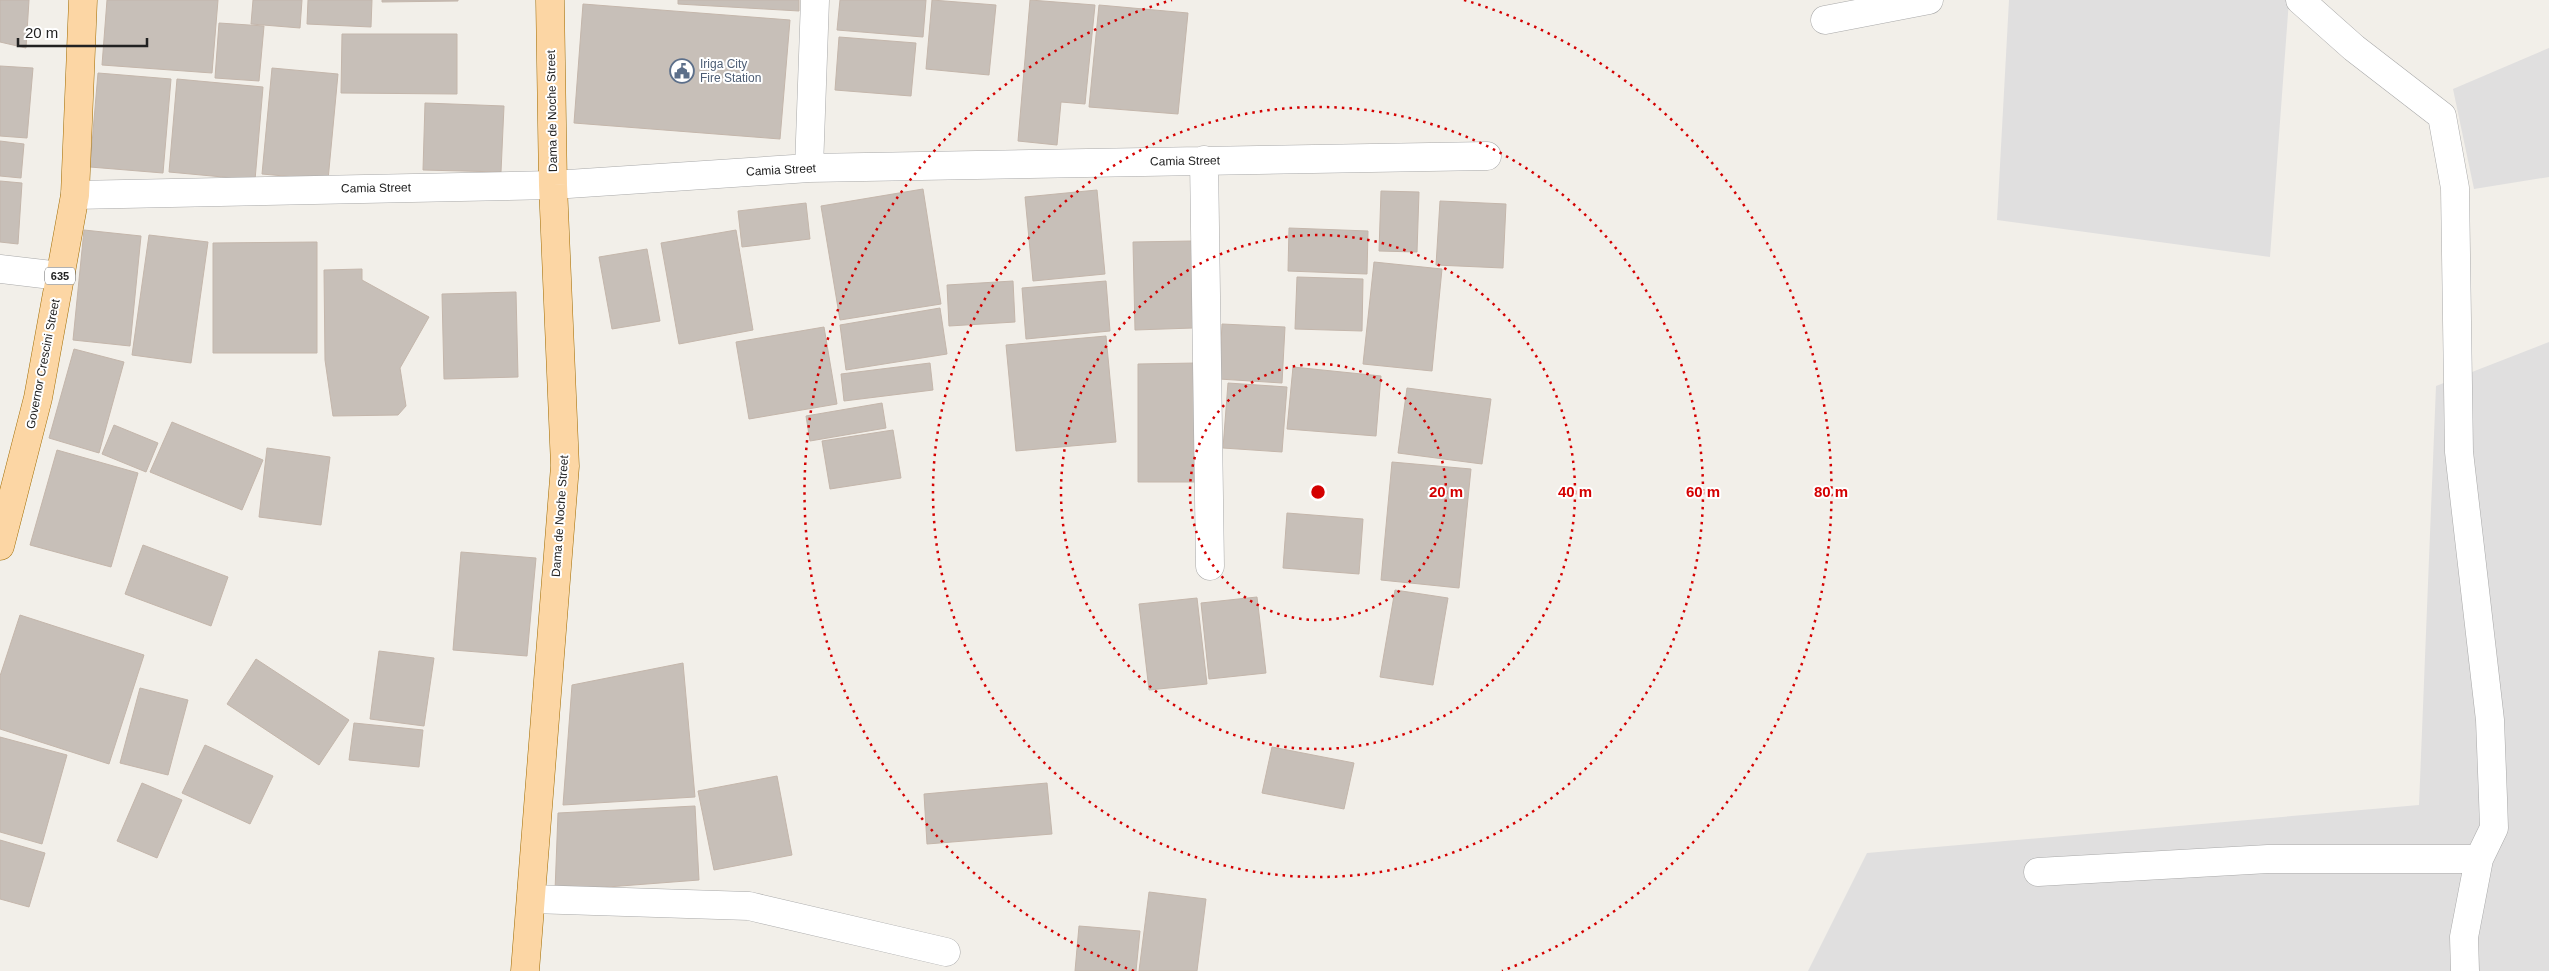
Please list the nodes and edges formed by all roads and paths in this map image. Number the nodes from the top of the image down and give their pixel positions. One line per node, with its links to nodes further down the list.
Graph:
1 (83, 0): 11 (main road, Governor Crescini Street / 635)
2 (550, 0): 10 (main road, Dama de Noche Street)
3 (815, 0): 9 (street)
4 (1929, 0): 6 (street)
5 (2300, 0): 16 (street)
6 (1825, 20)
7 (1487, 156): 8 (street, Camia Street)
8 (1204, 160): 9 (street, Camia Street); 15 (street)
9 (809, 168): 10 (street, Camia Street)
10 (552, 185): 11 (street, Camia Street); 18 (main road, Dama de Noche Street)
11 (75, 195): 13 (main road, Governor Crescini Street / 635)
12 (0, 269): 13 (street)
13 (60, 276): 14 (main road, Governor Crescini Street / 635)
14 (0, 546)
15 (1210, 566)
16 (2479, 859): 17 (street); 21 (street)
17 (2038, 872)
18 (532, 899): 19 (street); 20 (main road, Dama de Noche Street)
19 (946, 952)
20 (525, 971)
21 (2464, 971)

